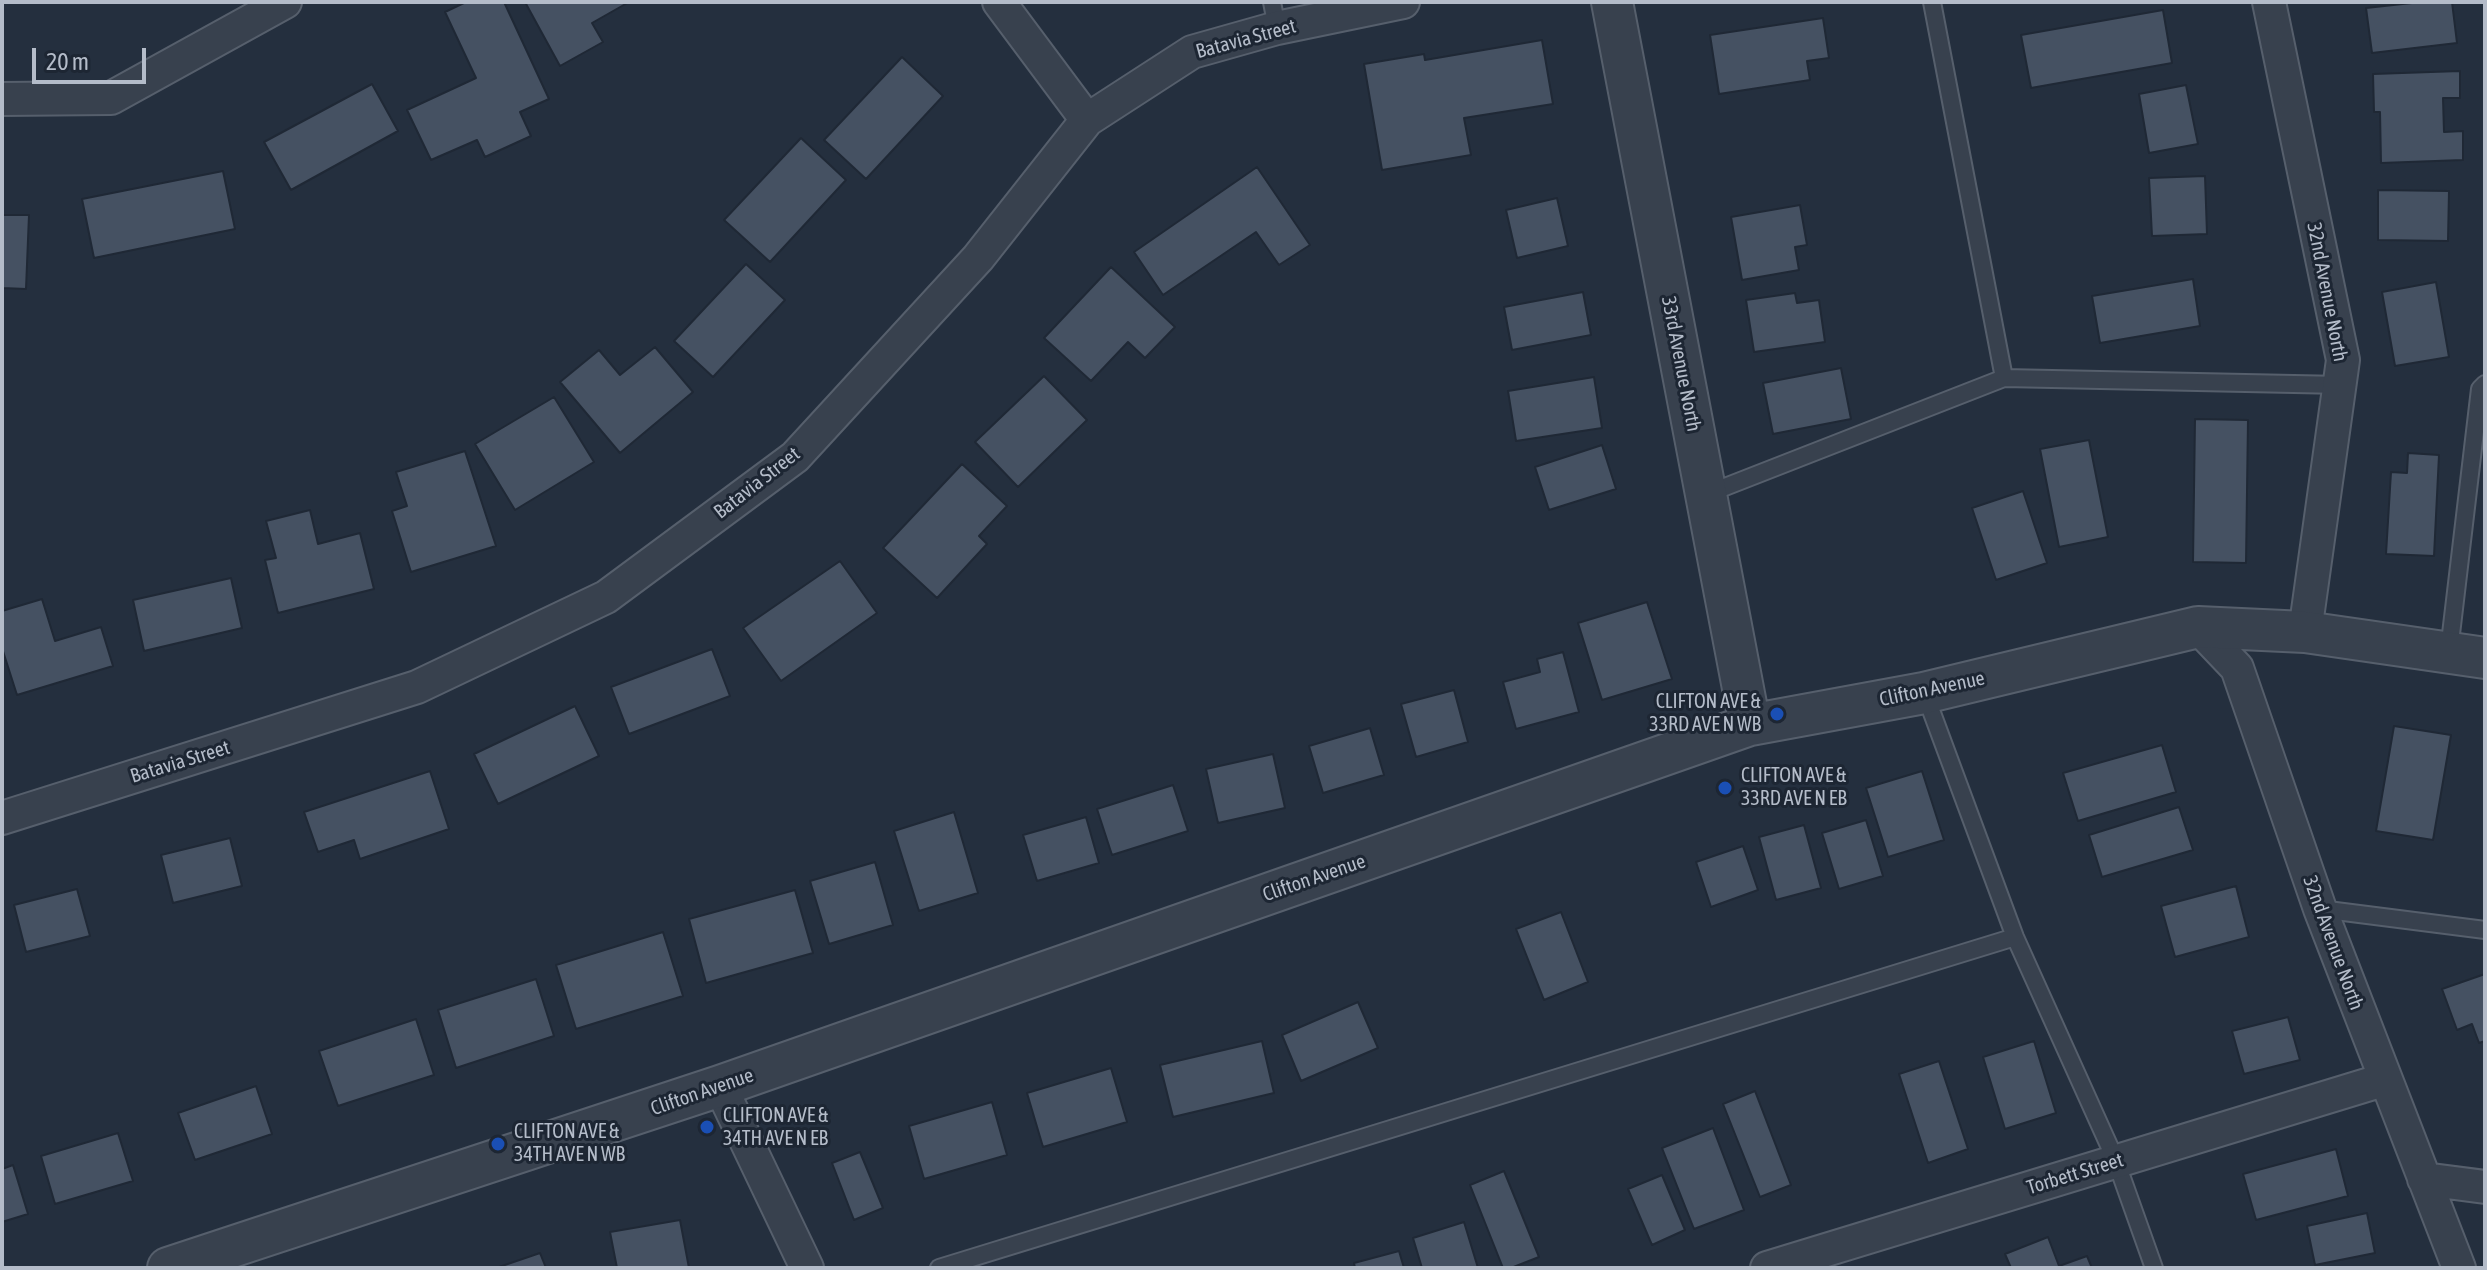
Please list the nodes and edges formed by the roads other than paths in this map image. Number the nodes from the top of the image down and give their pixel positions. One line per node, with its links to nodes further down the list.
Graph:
1 (285, 2): 8 (street)
2 (999, 2): 9 (street)
3 (1403, 2): 7 (street, Batavia Street)
4 (1612, 2): 13 (street, 33rd Avenue North)
5 (1932, 2): 10 (lane)
6 (2269, 2): 12 (street, 32nd Avenue North)
7 (1275, 15): 9 (street, Batavia Street)
8 (2, 99)
9 (1087, 120): 19 (street, Batavia Street)
10 (2004, 378): 12 (lane); 13 (lane)
11 (2485, 384): 16 (lane)
12 (2342, 385): 15 (street, 32nd Avenue North)
13 (1706, 494): 18 (street, 33rd Avenue North)
14 (2198, 627): 15 (street, Clifton Avenue); 17 (street, Clifton Avenue); 20 (street, 32nd Avenue North)
15 (2305, 632): 16 (street, Clifton Avenue)
16 (2467, 656)
17 (1924, 693): 18 (street, Clifton Avenue); 22 (lane)
18 (1750, 725): 24 (street, Clifton Avenue)
19 (2, 818)
20 (2320, 909): 21 (lane); 23 (street, 32nd Avenue North)
21 (2485, 930)
22 (2015, 937): 25 (lane); 30 (lane)
23 (2383, 1080): 25 (street, Torbett Street); 26 (street, 32nd Avenue North)
24 (720, 1086): 28 (street, Clifton Avenue); 29 (street)
25 (2116, 1161): 31 (street, Torbett Street); 32 (lane)
26 (2424, 1179): 27 (street); 33 (street, 32nd Avenue North)
27 (2485, 1187)
28 (168, 1268)
29 (807, 1268)
30 (939, 1268)
31 (1767, 1268)
32 (2154, 1268)
33 (2459, 1268)

